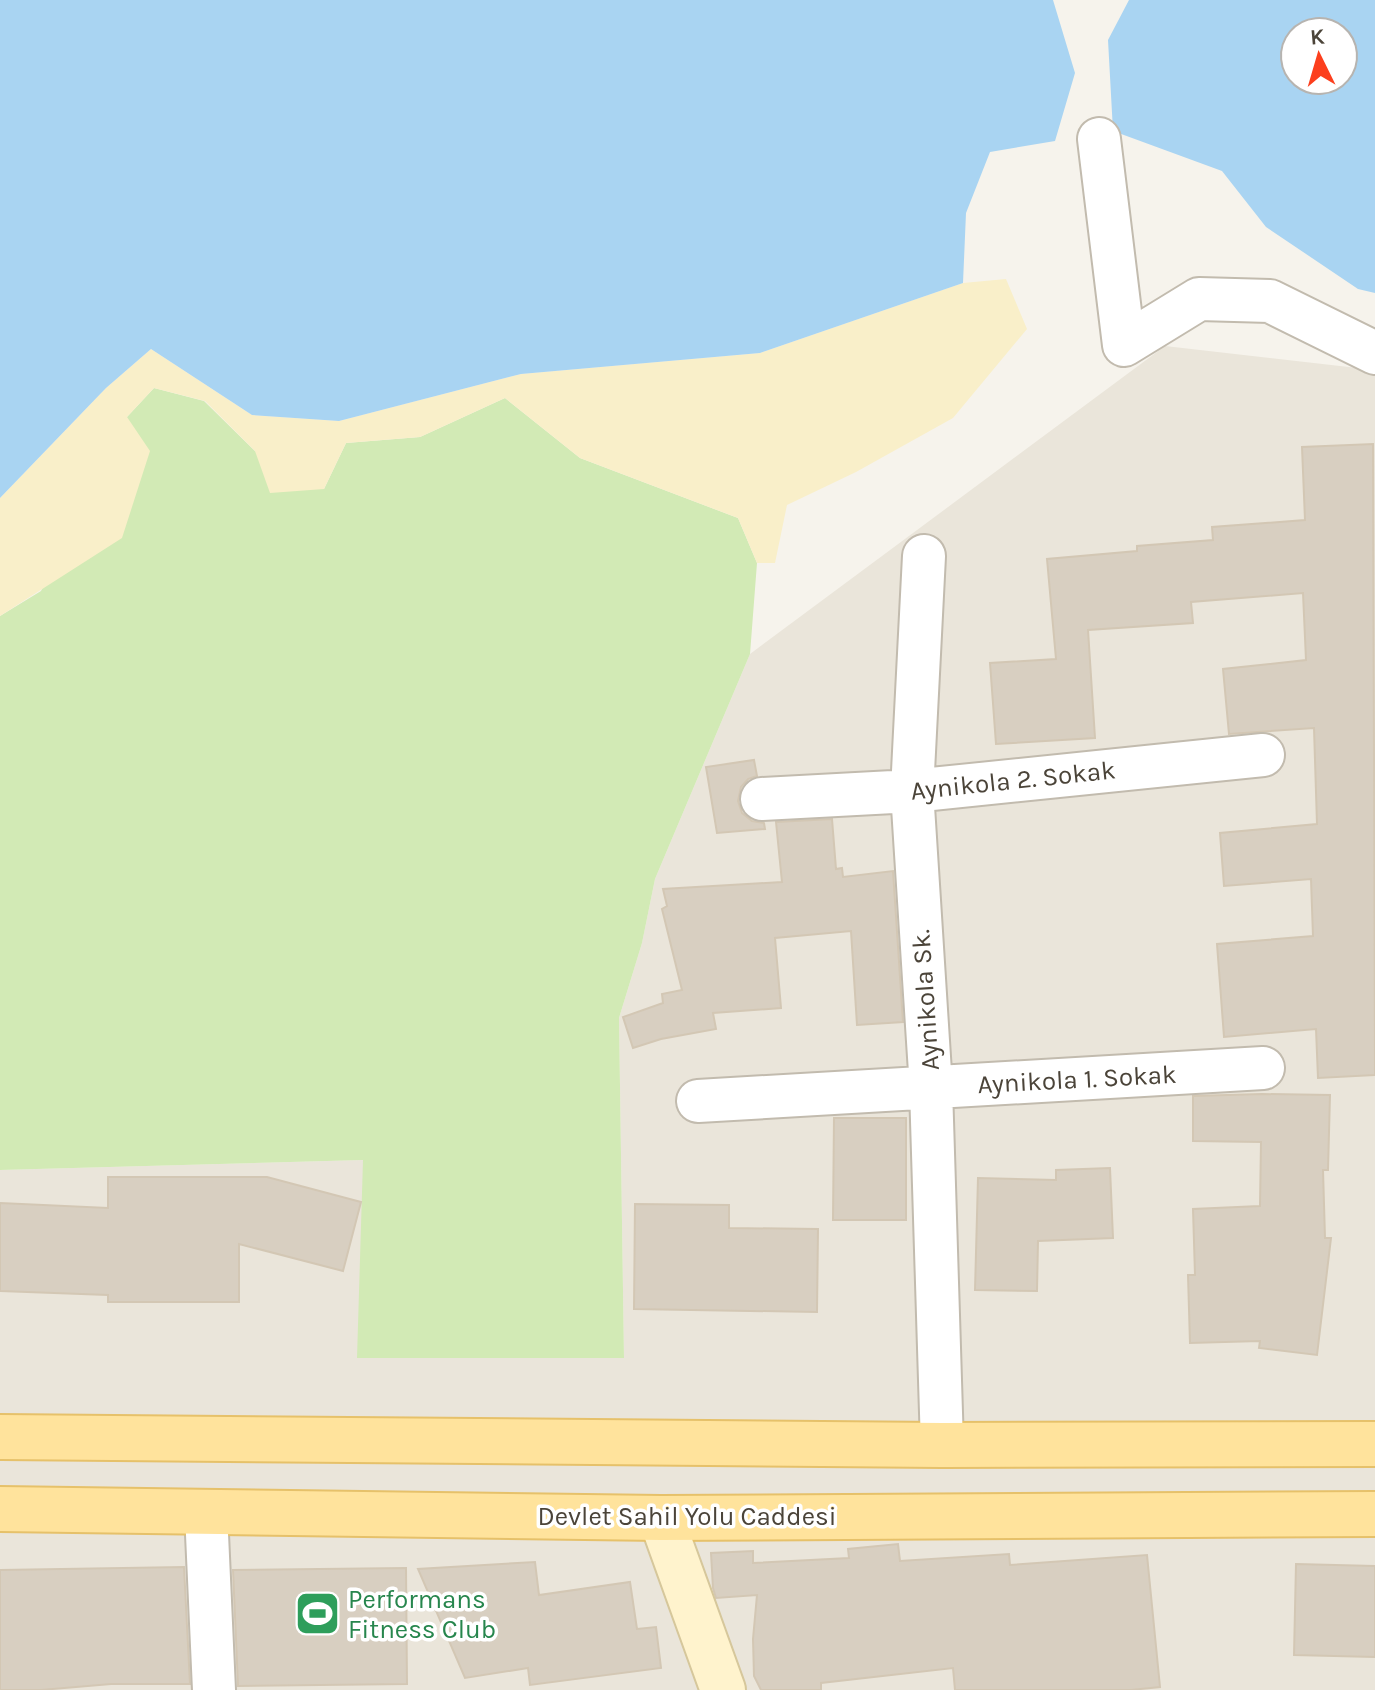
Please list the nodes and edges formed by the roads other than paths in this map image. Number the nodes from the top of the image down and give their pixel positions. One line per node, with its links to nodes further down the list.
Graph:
1 (1099, 139): 2 (street)
2 (1375, 353)
3 (924, 556): 5 (street, Aynikola Sk.)
4 (1263, 755): 5 (street, Aynikola 2. Sokak)
5 (912, 791): 6 (street, Aynikola 2. Sokak); 8 (street, Aynikola Sk.)
6 (762, 799)
7 (1263, 1068): 8 (street, Aynikola 1. Sokak)
8 (931, 1088): 9 (street, Aynikola 1. Sokak); 12 (street, Aynikola Sk.)
9 (698, 1101)
10 (0, 1437): 12 (main road)
11 (1375, 1444): 12 (main road)
12 (942, 1445)
13 (0, 1509): 14 (main road, Devlet Sahil Yolu Caddesi)
14 (206, 1512): 16 (main road, Devlet Sahil Yolu Caddesi); 17 (street)
15 (1375, 1514): 16 (main road, Devlet Sahil Yolu Caddesi)
16 (661, 1518): 18 (street)
17 (214, 1690)
18 (723, 1690)

